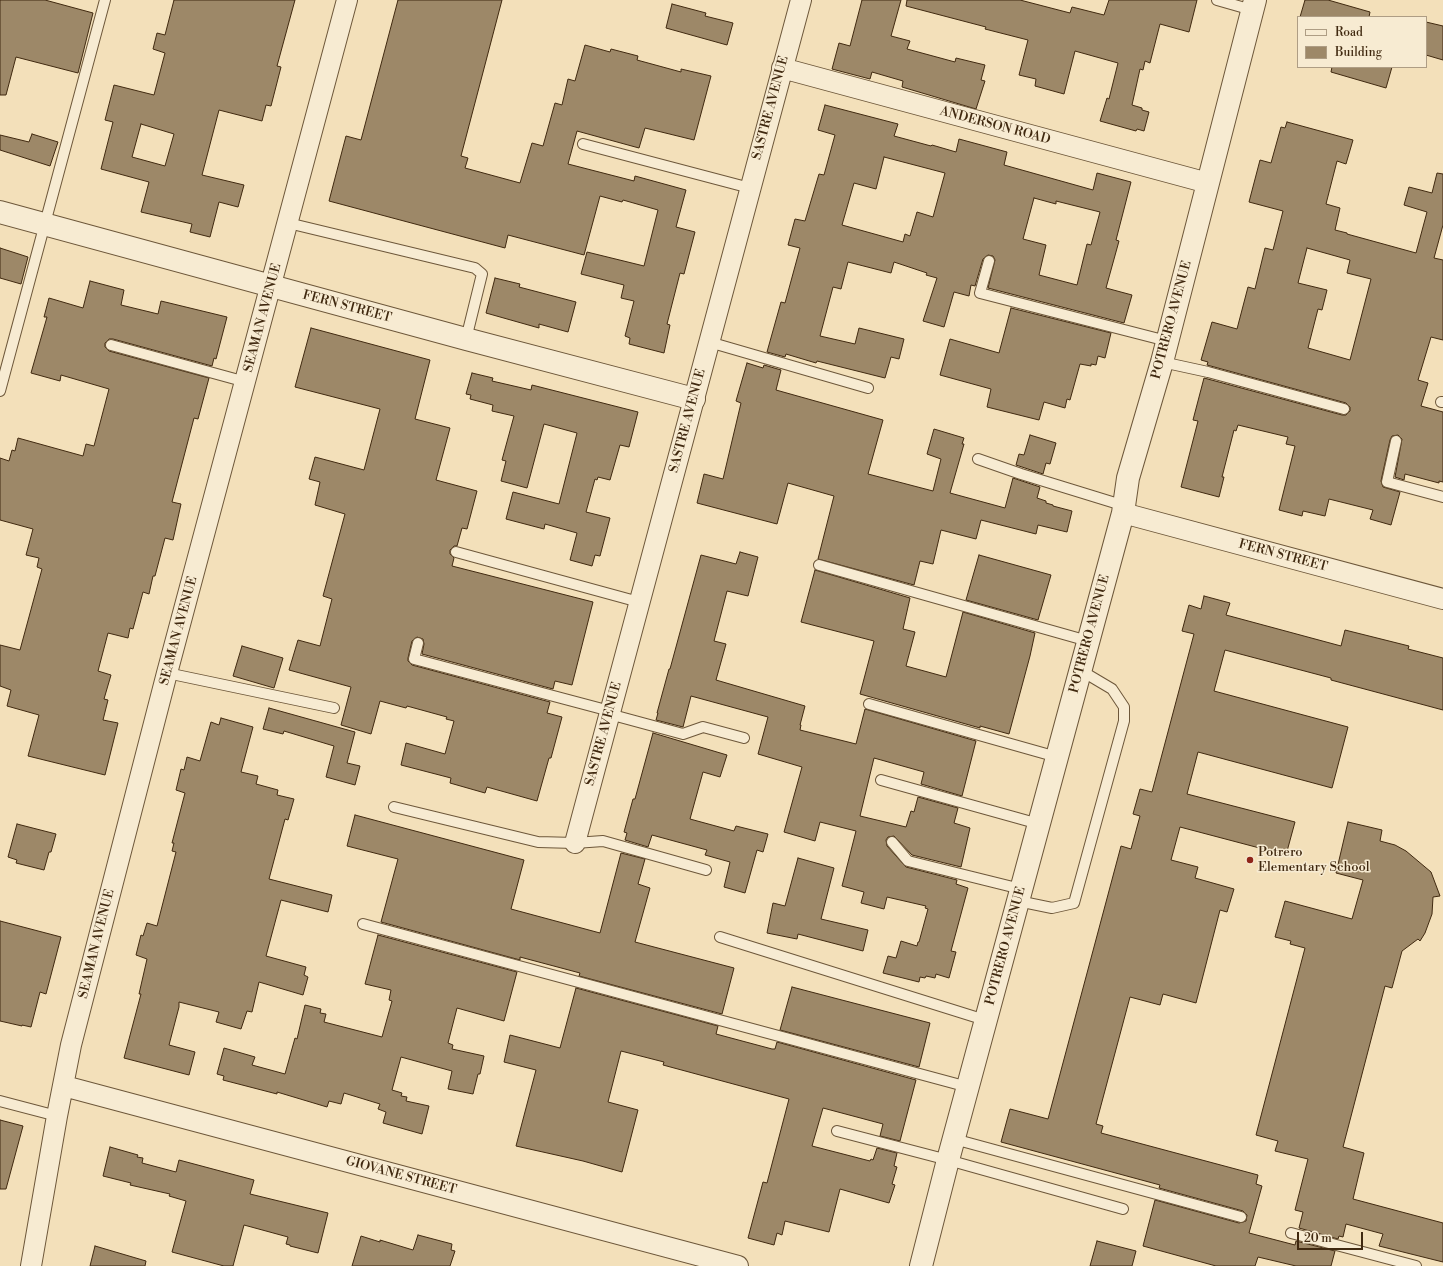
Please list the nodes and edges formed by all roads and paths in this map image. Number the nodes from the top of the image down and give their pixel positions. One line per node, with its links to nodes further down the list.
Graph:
1 (105, 0): 12 (lane)
2 (347, 0): 11 (street, SEAMAN AVENUE)
3 (800, 0): 6 (street, SASTRE AVENUE)
4 (1217, 0): 5 (lane)
5 (1254, 5): 8 (street, POTRERO AVENUE)
6 (782, 68): 8 (street, ANDERSON ROAD); 9 (street, SASTRE AVENUE)
7 (583, 144): 9 (lane)
8 (1208, 183): 16 (street, POTRERO AVENUE)
9 (750, 188): 17 (street, SASTRE AVENUE)
10 (0, 212): 12 (street, FERN STREET)
11 (288, 223): 14 (street, SEAMAN AVENUE); 15 (lane)
12 (44, 224): 14 (street, FERN STREET); 22 (lane)
13 (989, 261): 16 (lane)
14 (271, 286): 15 (street, FERN STREET); 20 (street, SEAMAN AVENUE)
15 (466, 339): 23 (street, FERN STREET)
16 (1167, 341): 19 (street, POTRERO AVENUE)
17 (709, 342): 21 (lane); 23 (street, SASTRE AVENUE)
18 (111, 345): 20 (lane)
19 (1162, 362): 24 (lane); 28 (street, POTRERO AVENUE)
20 (246, 382): 36 (street, SEAMAN AVENUE)
21 (868, 388)
22 (0, 391)
23 (694, 399): 32 (street, SASTRE AVENUE)
24 (1344, 409)
25 (1396, 441): 27 (lane)
26 (978, 459): 28 (lane)
27 (1443, 497)
28 (1124, 509): 31 (street, FERN STREET); 33 (street, POTRERO AVENUE)
29 (456, 552): 32 (lane)
30 (819, 566): 33 (lane)
31 (1443, 599)
32 (639, 602): 39 (street, SASTRE AVENUE)
33 (1088, 641): 35 (street, POTRERO AVENUE)
34 (418, 643): 39 (lane)
35 (1080, 670): 41 (street, POTRERO AVENUE); 48 (lane)
36 (167, 673): 38 (lane); 52 (street, SEAMAN AVENUE)
37 (869, 704): 41 (lane)
38 (334, 708)
39 (610, 713): 40 (lane); 46 (street, SASTRE AVENUE)
40 (744, 738)
41 (1057, 758): 44 (street, POTRERO AVENUE)
42 (881, 780): 44 (lane)
43 (394, 807): 46 (lane)
44 (1039, 824): 48 (street, POTRERO AVENUE)
45 (892, 842): 48 (lane)
46 (575, 843): 47 (lane)
47 (706, 870)
48 (1019, 895): 51 (street, POTRERO AVENUE)
49 (364, 924): 53 (lane)
50 (720, 937): 51 (lane)
51 (985, 1020): 53 (street, POTRERO AVENUE)
52 (64, 1086): 55 (street, SEAMAN AVENUE); 63 (street, GIOVANE STREET)
53 (968, 1087): 57 (street, POTRERO AVENUE)
54 (0, 1101): 55 (lane)
55 (57, 1116): 62 (street, SEAMAN AVENUE)
56 (837, 1131): 58 (lane)
57 (954, 1139): 58 (street, POTRERO AVENUE); 60 (lane)
58 (948, 1160): 59 (lane); 64 (street, POTRERO AVENUE)
59 (1123, 1209)
60 (1241, 1217)
61 (1291, 1233): 65 (lane)
62 (31, 1266)
63 (738, 1266)
64 (921, 1266)
65 (1416, 1266)

